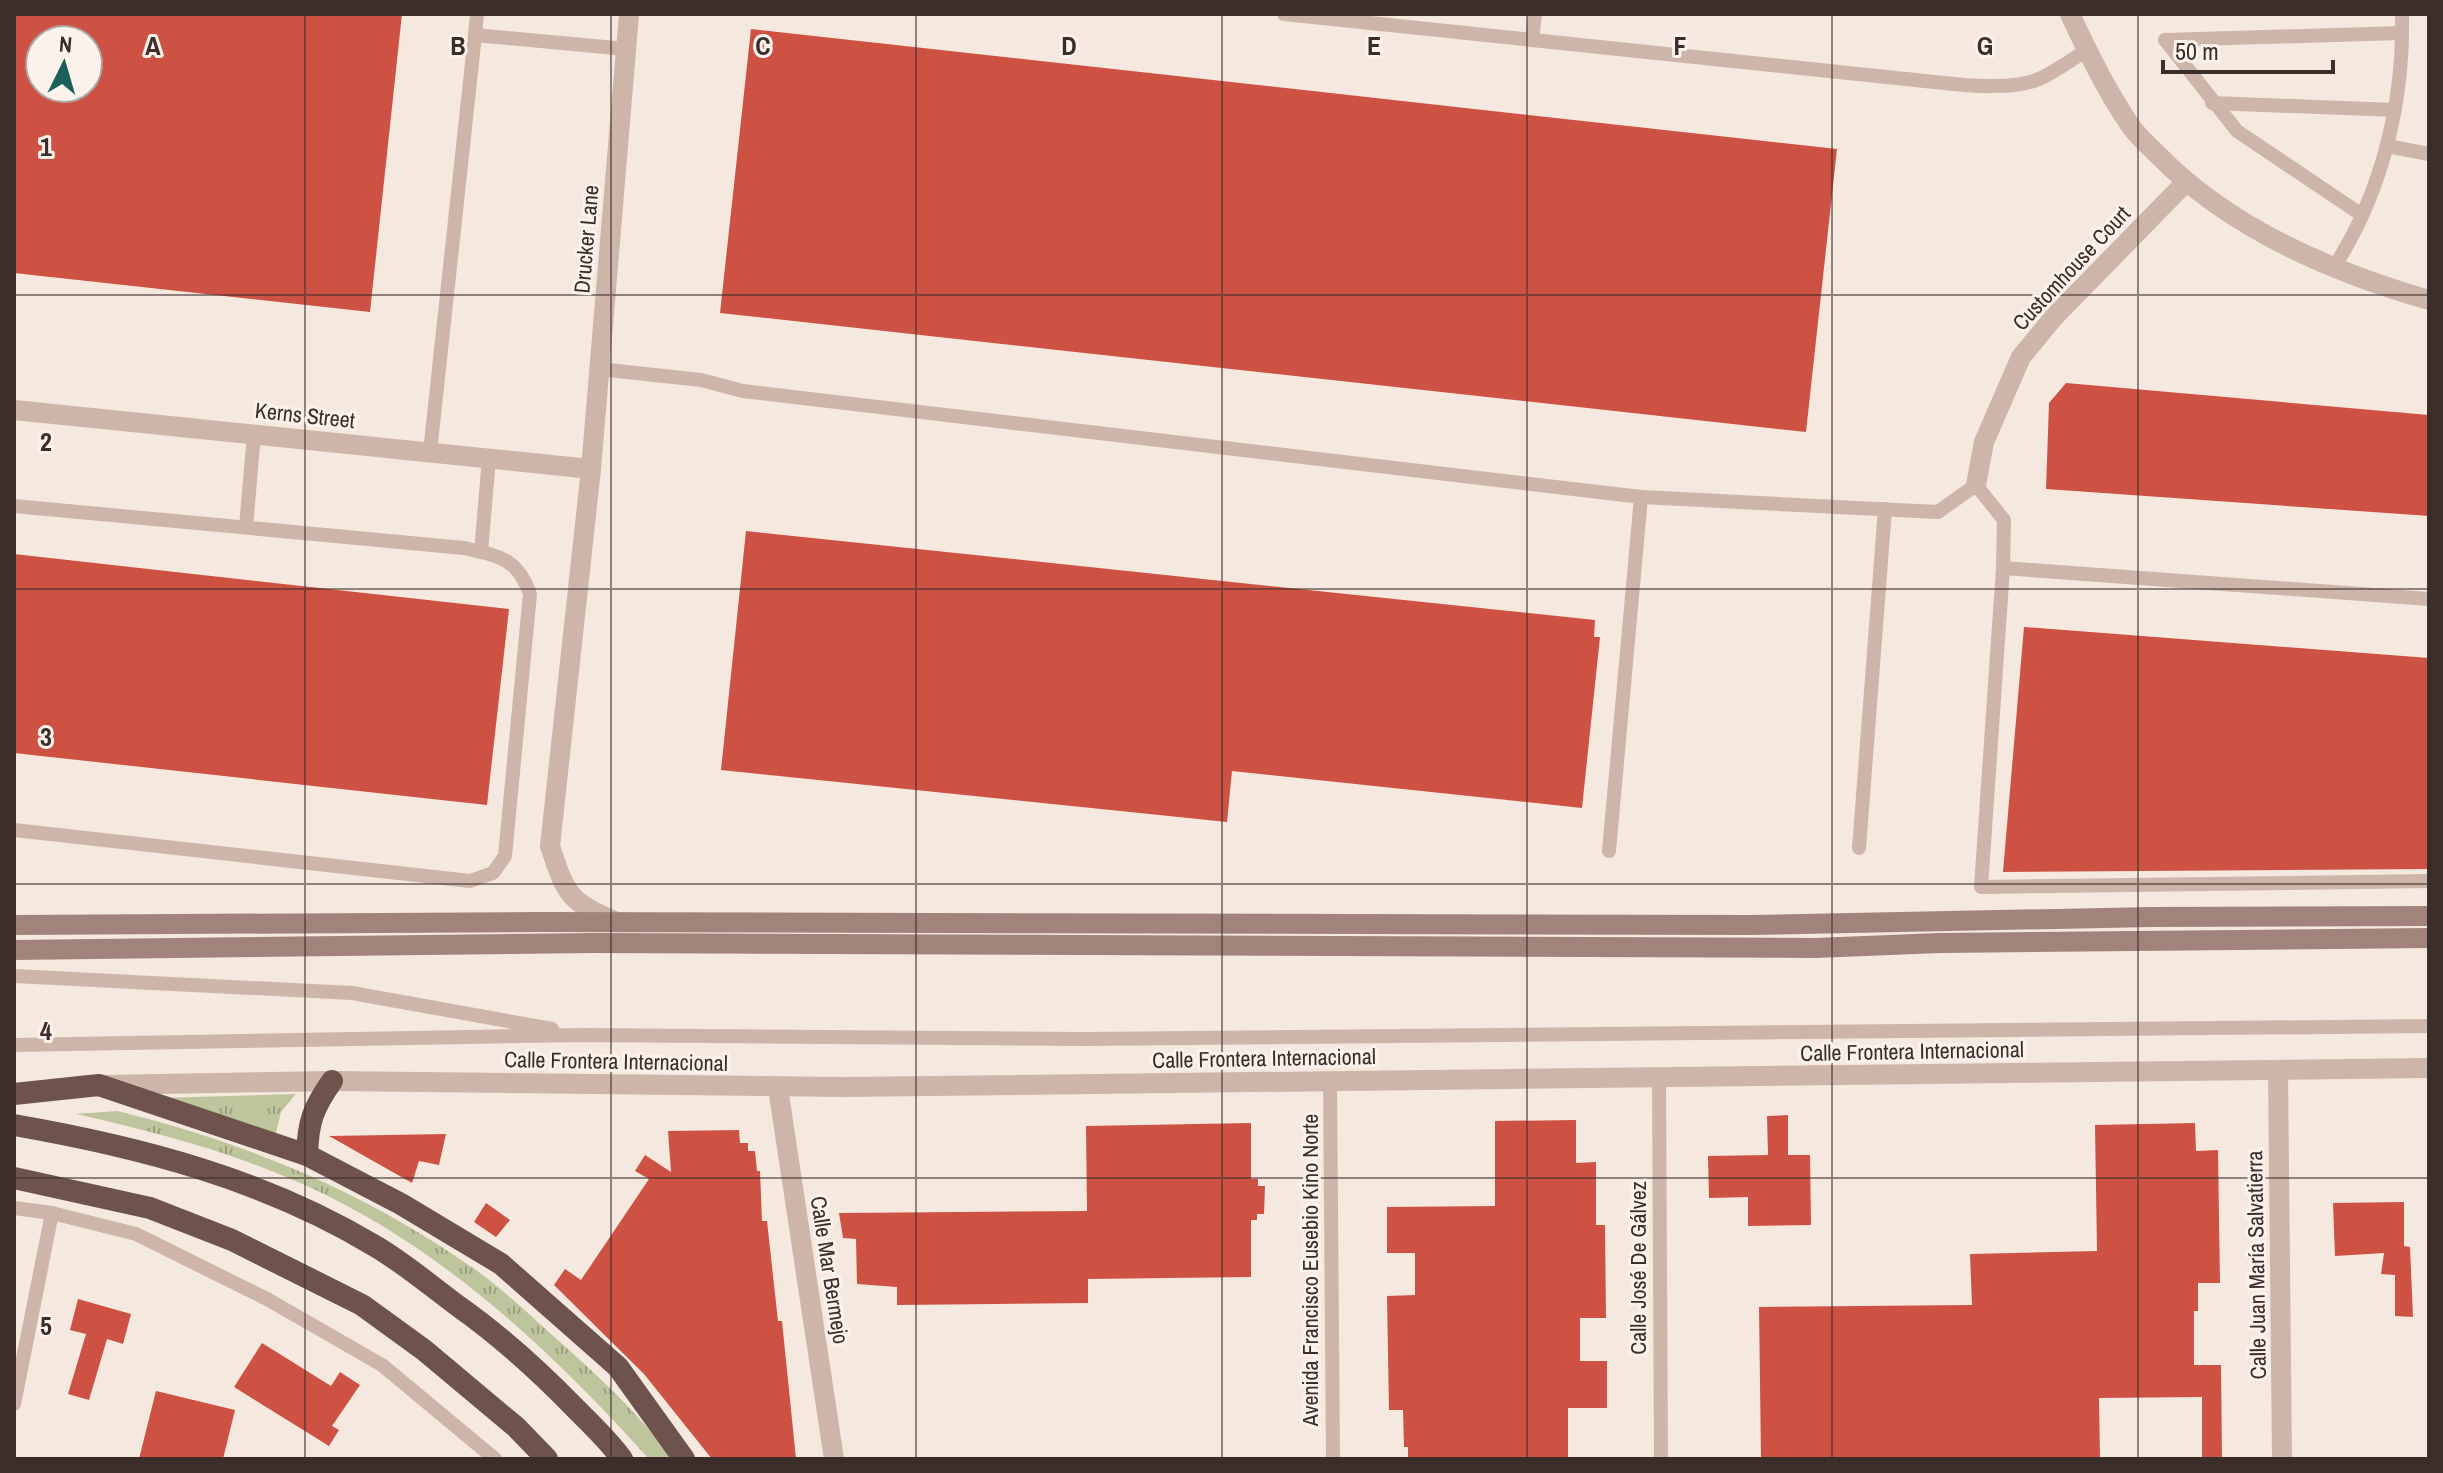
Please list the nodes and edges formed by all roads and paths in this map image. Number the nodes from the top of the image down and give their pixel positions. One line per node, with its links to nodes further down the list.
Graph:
1 (477, 14): 8 (lane)
2 (629, 14): 10 (street, Drucker Lane)
3 (1284, 14): 9 (lane)
4 (1535, 14): 9 (lane)
5 (2070, 14): 11 (street)
6 (2402, 14): 7 (lane)
7 (2402, 33): 12 (lane); 13 (lane)
8 (475, 35): 10 (lane); 23 (lane)
9 (1532, 40): 11 (lane)
10 (626, 49): 20 (street, Drucker Lane)
11 (2087, 50): 16 (street)
12 (2212, 103): 13 (lane); 17 (lane)
13 (2395, 110): 14 (lane)
14 (2387, 146): 15 (lane); 17 (lane)
15 (2429, 154)
16 (2185, 183): 18 (street); 26 (street, Customhouse Court)
17 (2362, 215): 18 (lane)
18 (2334, 267): 19 (street)
19 (2429, 300)
20 (599, 369): 25 (street, Drucker Lane); 27 (lane)
21 (14, 410): 22 (street, Kerns Street)
22 (254, 434): 23 (street, Kerns Street); 30 (lane)
23 (430, 452): 24 (street, Kerns Street)
24 (489, 458): 25 (street, Kerns Street); 31 (lane)
25 (591, 469): 39 (street, Drucker Lane)
26 (1976, 485): 29 (lane); 32 (lane)
27 (1641, 497): 29 (lane); 36 (lane)
28 (14, 506): 30 (lane)
29 (1885, 509): 35 (lane)
30 (246, 527): 31 (lane)
31 (481, 552): 34 (lane)
32 (2003, 568): 33 (lane); 37 (lane)
33 (2429, 599)
34 (14, 830)
35 (1859, 848)
36 (1609, 851)
37 (2429, 881)
38 (2429, 916): 39 (main road)
39 (619, 923): 40 (main road); 42 (street, Drucker Lane)
40 (14, 925)
41 (2429, 938): 42 (main road)
42 (681, 945): 43 (main road)
43 (14, 950)
44 (14, 976): 46 (lane)
45 (2429, 1026): 46 (lane)
46 (584, 1035): 47 (lane)
47 (14, 1045)
48 (2429, 1068): 49 (street, Calle Frontera Internacional)
49 (2278, 1070): 50 (street, Calle Frontera Internacional); 69 (street, Calle Juan María Salvatierra)
50 (1659, 1078): 52 (street, Calle Frontera Internacional); 68 (lane, Calle José De Gálvez)
51 (332, 1081): 53 (street, Calle Frontera Internacional); 54 (street, Calle Frontera Internacional); 57 (highway)
52 (1330, 1081): 54 (street, Calle Frontera Internacional); 67 (lane, Avenida Francisco Eusebio Kino Norte)
53 (99, 1085): 55 (highway); 57 (highway)
54 (778, 1088): 66 (street, Calle Mar Bermejo)
55 (14, 1094)
56 (14, 1125): 64 (highway)
57 (307, 1155): 65 (highway)
58 (14, 1178): 63 (highway)
59 (14, 1208): 60 (lane)
60 (52, 1213): 61 (lane); 62 (lane)
61 (14, 1404)
62 (495, 1459)
63 (547, 1459)
64 (622, 1459)
65 (684, 1459)
66 (834, 1459)
67 (1333, 1459)
68 (1661, 1459)
69 (2282, 1459)

